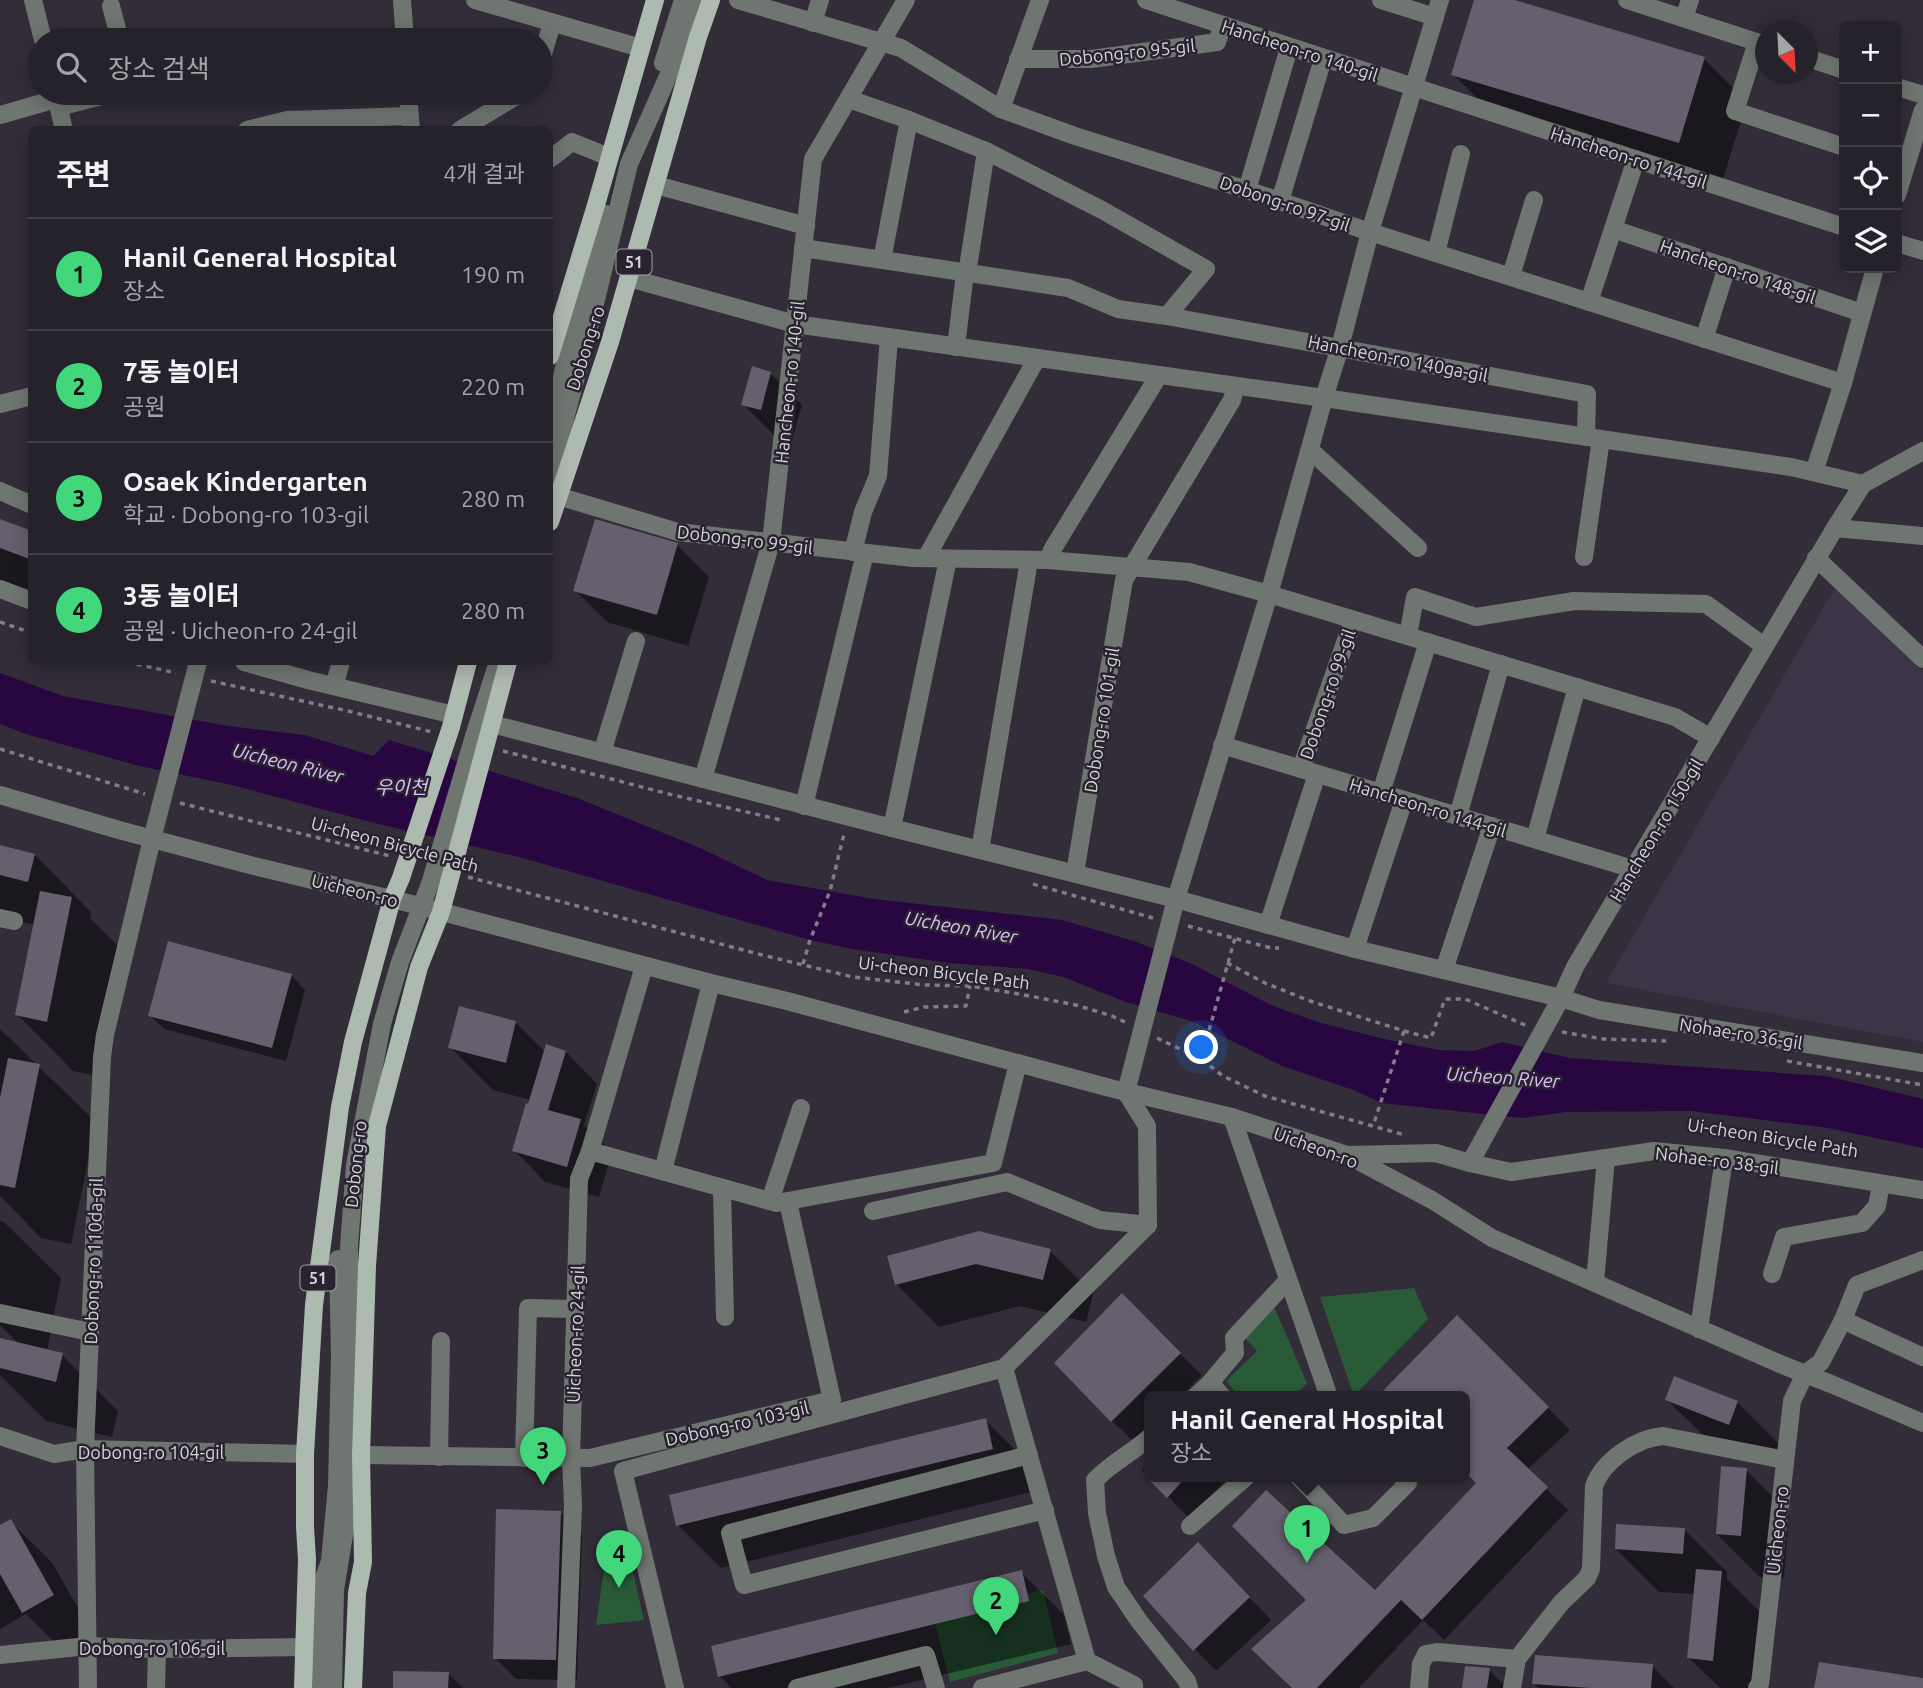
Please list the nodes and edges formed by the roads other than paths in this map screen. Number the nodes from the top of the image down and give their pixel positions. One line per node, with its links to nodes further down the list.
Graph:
1 (33, 0): 23 (street)
2 (402, 0): 25 (street)
3 (475, 0): 17 (street)
4 (655, 0): 29 (main road, Dobong-ro)
5 (682, 0): 94 (street)
6 (696, 0): 98 (street)
7 (711, 0): 60 (main road, Dobong-ro / 51)
8 (738, 0): 21 (street, Dobong-ro 97-gil)
9 (820, 0): 21 (street)
10 (906, 0): 28 (street, Hancheon-ro 140-gil)
11 (1040, 0): 31 (street)
12 (1146, 0): 22 (street, Hancheon-ro 140-gil)
13 (1381, 0): 18 (street)
14 (1627, 0): 19 (street)
15 (1690, 0): 19 (street)
16 (111, 6): 24 (street)
17 (522, 7): 20 (street)
18 (1437, 8): 36 (street)
19 (1684, 18): 27 (street)
20 (552, 23): 26 (street); 29 (street)
21 (813, 23): 28 (street, Dobong-ro 97-gil)
22 (1223, 25): 30 (street, Hancheon-ro 140-gil); 31 (street, Dobong-ro 95-gil)
23 (40, 28)
24 (117, 28)
25 (404, 28)
26 (551, 28)
27 (1755, 41)
28 (882, 44): 39 (street, Hancheon-ro 140-gil); 44 (street, Dobong-ro 97-gil)
29 (641, 48): 57 (main road, Dobong-ro)
30 (1290, 48): 32 (street, Hancheon-ro 140-gil); 61 (street)
31 (1018, 59): 44 (street)
32 (1323, 59): 36 (street, Hancheon-ro 140-gil); 63 (street)
33 (1755, 59): 53 (street)
34 (1818, 61): 35 (street)
35 (1839, 68)
36 (1413, 87): 58 (street, Hancheon-ro 144-gil); 67 (street)
37 (1902, 89): 38 (street)
38 (1923, 95)
39 (849, 99): 47 (street); 65 (street, Hancheon-ro 140-gil)
40 (38, 105): 46 (street)
41 (58, 105): 49 (street)
42 (409, 105): 48 (street)
43 (501, 105): 51 (street)
44 (1001, 109): 61 (street, Dobong-ro 97-gil)
45 (1923, 110): 52 (street)
46 (0, 115)
47 (909, 120): 54 (street); 72 (street)
48 (410, 123): 50 (street)
49 (63, 126)
50 (263, 126)
51 (467, 126)
52 (1918, 142): 59 (street)
53 (1839, 145)
54 (986, 152): 75 (street); 80 (street)
55 (1461, 154): 71 (street)
56 (553, 157): 57 (street)
57 (610, 157): 84 (main road, Dobong-ro)
58 (1636, 159): 64 (street, Hancheon-ro 144-gil); 66 (street)
59 (1902, 165)
60 (656, 185): 65 (street); 77 (main road, Dobong-ro / 51)
61 (1247, 190): 63 (street, Dobong-ro 97-gil)
62 (1534, 200): 76 (street)
63 (1280, 201): 67 (street, Dobong-ro 97-gil)
64 (1839, 225)
65 (806, 226): 69 (street, Hancheon-ro 140-gil)
66 (1613, 229): 73 (street, Hancheon-ro 148-gil); 78 (street)
67 (1370, 232): 71 (street, Dobong-ro 97-gil); 86 (street)
68 (1902, 245): 70 (street)
69 (803, 248): 72 (street, Hancheon-ro 140ga-gil); 81 (street, Hancheon-ro 140-gil)
70 (1923, 251)
71 (1436, 253): 76 (street, Dobong-ro 97-gil)
72 (882, 260): 75 (street, Hancheon-ro 140ga-gil)
73 (1727, 267): 79 (street, Hancheon-ro 148-gil); 83 (street)
74 (1874, 273): 79 (street)
75 (967, 274): 80 (street, Hancheon-ro 140ga-gil); 85 (street)
76 (1511, 276): 78 (street, Dobong-ro 97-gil)
77 (629, 278): 81 (street); 102 (main road, Dobong-ro / 51)
78 (1590, 302): 83 (street, Dobong-ro 97-gil)
79 (1862, 313): 89 (street)
80 (1167, 316): 86 (street, Hancheon-ro 140ga-gil)
81 (795, 324): 82 (street); 107 (street, Hancheon-ro 140-gil)
82 (890, 338): 85 (street); 109 (street)
83 (1704, 338): 89 (street, Dobong-ro 97-gil)
84 (553, 341)
85 (956, 347): 87 (street)
86 (1340, 347): 92 (street); 95 (street, Hancheon-ro 140ga-gil)
87 (1037, 358): 88 (street); 111 (street)
88 (1159, 375): 90 (street); 114 (street)
89 (1843, 383): 99 (street)
90 (1236, 386): 92 (street); 116 (street)
91 (28, 397): 93 (street)
92 (1324, 398): 95 (street); 96 (street)
93 (0, 404)
94 (553, 418)
95 (1593, 438): 99 (street); 110 (street)
96 (1310, 450): 108 (street); 118 (street)
97 (1923, 451): 100 (street, Hancheon-ro 150-gil)
98 (553, 465)
99 (1814, 472): 100 (street)
100 (1863, 484): 105 (street, Hancheon-ro 150-gil)
101 (0, 491): 103 (street)
102 (558, 496): 104 (main road, Dobong-ro / 51); 107 (street, Dobong-ro 99-gil)
103 (28, 503)
104 (553, 512)
105 (1835, 528): 106 (street); 112 (street, Hancheon-ro 150-gil)
106 (1923, 536)
107 (771, 542): 109 (street, Dobong-ro 99-gil); 141 (street, Hancheon-ro 140-gil)
108 (1418, 548)
109 (859, 553): 111 (street, Dobong-ro 99-gil); 145 (street)
110 (1584, 557)
111 (926, 558): 113 (street, Dobong-ro 99-gil)
112 (1816, 558): 124 (street, Hancheon-ro 150-gil); 125 (street)
113 (948, 559): 115 (street, Dobong-ro 99-gil); 148 (street)
114 (1048, 560): 115 (street, Dobong-ro 99-gil); 116 (street, Dobong-ro 99-gil)
115 (1029, 561): 151 (street)
116 (1131, 568): 118 (street, Dobong-ro 99-gil); 153 (street, Dobong-ro 101-gil)
117 (0, 589): 119 (street)
118 (1269, 594): 120 (street, Dobong-ro 99-gil); 138 (street)
119 (28, 600)
120 (1353, 620): 121 (street, Dobong-ro 99-gil); 140 (street, Dobong-ro 99-gil)
121 (1408, 636): 123 (street, Dobong-ro 99-gil); 124 (street)
122 (636, 641): 139 (street)
123 (1428, 642): 126 (street, Dobong-ro 99-gil); 142 (street)
124 (1765, 646): 137 (street, Hancheon-ro 150-gil)
125 (1923, 659)
126 (1501, 664): 135 (street, Dobong-ro 99-gil); 146 (street)
127 (255, 665): 134 (street)
128 (340, 665): 134 (street)
129 (468, 665): 136 (main road, Dobong-ro / 51)
130 (485, 665): 136 (street)
131 (497, 665): 136 (street)
132 (506, 665): 136 (main road, Dobong-ro / 51)
133 (192, 668): 149 (street, Dobong-ro 110da-gil)
134 (334, 686): 136 (street)
135 (1577, 687): 137 (street, Dobong-ro 99-gil); 150 (street)
136 (470, 732): 139 (street); 154 (main road, Dobong-ro / 51); 154 (street); 156 (main road, Dobong-ro / 51)
137 (1711, 738): 152 (street, Hancheon-ro 150-gil)
138 (1222, 746): 140 (street, Hancheon-ro 144-gil); 155 (street)
139 (602, 752): 141 (street)
140 (1309, 771): 142 (street, Hancheon-ro 144-gil); 159 (street)
141 (703, 779): 145 (street)
142 (1381, 793): 144 (street, Hancheon-ro 144-gil)
143 (0, 795): 149 (street, Uicheon-ro)
144 (1404, 800): 146 (street, Hancheon-ro 144-gil); 160 (street)
145 (804, 806): 148 (street)
146 (1458, 816): 147 (street, Hancheon-ro 144-gil)
147 (1492, 826): 150 (street, Hancheon-ro 144-gil); 162 (street)
148 (892, 828): 151 (street)
149 (152, 839): 156 (street, Uicheon-ro); 191 (street, Dobong-ro 110da-gil)
150 (1535, 839): 152 (street, Hancheon-ro 144-gil)
151 (980, 850): 153 (street)
152 (1633, 869): 164 (street, Hancheon-ro 150-gil)
153 (1075, 873): 155 (street)
154 (433, 884): 157 (street); 158 (main road, Dobong-ro / 51)
155 (1176, 899): 159 (street); 167 (street)
156 (392, 900): 157 (street, Uicheon-ro); 204 (main road, Dobong-ro / 51)
157 (417, 905): 158 (street, Uicheon-ro); 225 (street); 226 (street)
158 (441, 912): 161 (street, Uicheon-ro); 205 (main road, Dobong-ro / 51)
159 (1268, 925): 160 (street)
160 (1354, 949): 162 (street)
161 (644, 966): 163 (street, Uicheon-ro); 170 (street, Uicheon-ro 24-gil)
162 (1444, 970): 164 (street)
163 (710, 984): 165 (street, Uicheon-ro); 175 (street)
164 (1561, 998): 166 (street, Nohae-ro 36-gil); 174 (street, Hancheon-ro 150-gil)
165 (1018, 1063): 167 (street, Uicheon-ro); 179 (street)
166 (1923, 1063)
167 (1126, 1091): 169 (street, Uicheon-ro); 181 (street)
168 (802, 1108): 179 (street)
169 (1232, 1117): 171 (street, Uicheon-ro); 184 (street)
170 (590, 1151): 175 (street); 186 (street, Uicheon-ro 24-gil)
171 (1347, 1155): 174 (street); 185 (street, Uicheon-ro)
172 (1606, 1158): 173 (street, Nohae-ro 38-gil); 174 (street, Nohae-ro 38-gil); 185 (street)
173 (1724, 1158): 176 (street, Nohae-ro 38-gil); 190 (street)
174 (1472, 1160)
175 (663, 1171): 177 (street)
176 (1881, 1184): 178 (street, Nohae-ro 38-gil); 183 (street)
177 (722, 1188): 179 (street); 188 (street)
178 (1923, 1191)
179 (779, 1202): 209 (street, Dobong-ro 103-gil)
180 (873, 1211): 181 (street)
181 (1148, 1225): 194 (street)
182 (1923, 1260): 189 (street)
183 (1772, 1274)
184 (1288, 1279): 196 (street); 199 (street)
185 (1595, 1282): 190 (street, Uicheon-ro)
186 (575, 1309): 208 (street); 209 (street, Uicheon-ro 24-gil)
187 (0, 1313): 191 (street)
188 (725, 1317)
189 (1843, 1320): 193 (street); 195 (street)
190 (1699, 1329): 195 (street, Uicheon-ro)
191 (90, 1332): 203 (street, Dobong-ro 110da-gil)
192 (441, 1341): 207 (street)
193 (1923, 1357)
194 (1004, 1368): 206 (street); 229 (street)
195 (1805, 1374): 200 (street, Uicheon-ro); 210 (street, Uicheon-ro)
196 (1210, 1383): 197 (street); 198 (street)
197 (1201, 1391)
198 (1217, 1391)
199 (1327, 1391)
200 (1923, 1423)
201 (0, 1436): 203 (street, Dobong-ro 104-gil)
202 (1144, 1443): 234 (street)
203 (85, 1449): 204 (street, Dobong-ro 104-gil); 216 (street, Dobong-ro 110da-gil)
204 (306, 1454): 217 (main road, Dobong-ro / 51)
205 (361, 1455): 207 (street, Dobong-ro 103-gil); 227 (main road, Dobong-ro / 51)
206 (1029, 1455): 214 (street); 214 (street)
207 (439, 1457): 208 (street, Dobong-ro 103-gil)
208 (524, 1458): 209 (street, Dobong-ro 103-gil)
209 (571, 1459): 228 (street, Uicheon-ro 24-gil)
210 (1785, 1460): 220 (street); 237 (street, Uicheon-ro)
211 (1239, 1482): 215 (street)
212 (1304, 1482): 213 (street)
213 (1407, 1482)
214 (1045, 1510): 221 (street)
215 (1190, 1526)
216 (88, 1646): 218 (street, Dobong-ro 106-gil); 219 (street, Dobong-ro 106-gil); 222 (street, Dobong-ro 110da-gil)
217 (304, 1647): 218 (street, Dobong-ro 106-gil); 224 (main road, Dobong-ro / 51)
218 (157, 1649): 223 (street)
219 (0, 1655)
220 (1517, 1659): 235 (street); 236 (street)
221 (1087, 1661): 232 (street); 233 (street)
222 (88, 1688)
223 (156, 1688)
224 (303, 1688)
225 (319, 1688)
226 (333, 1688)
227 (353, 1688)
228 (566, 1688)
229 (674, 1688)
230 (797, 1688): 231 (street)
231 (936, 1688)
232 (982, 1688)
233 (1134, 1688)
234 (1189, 1688)
235 (1419, 1688)
236 (1512, 1688)
237 (1756, 1688)

